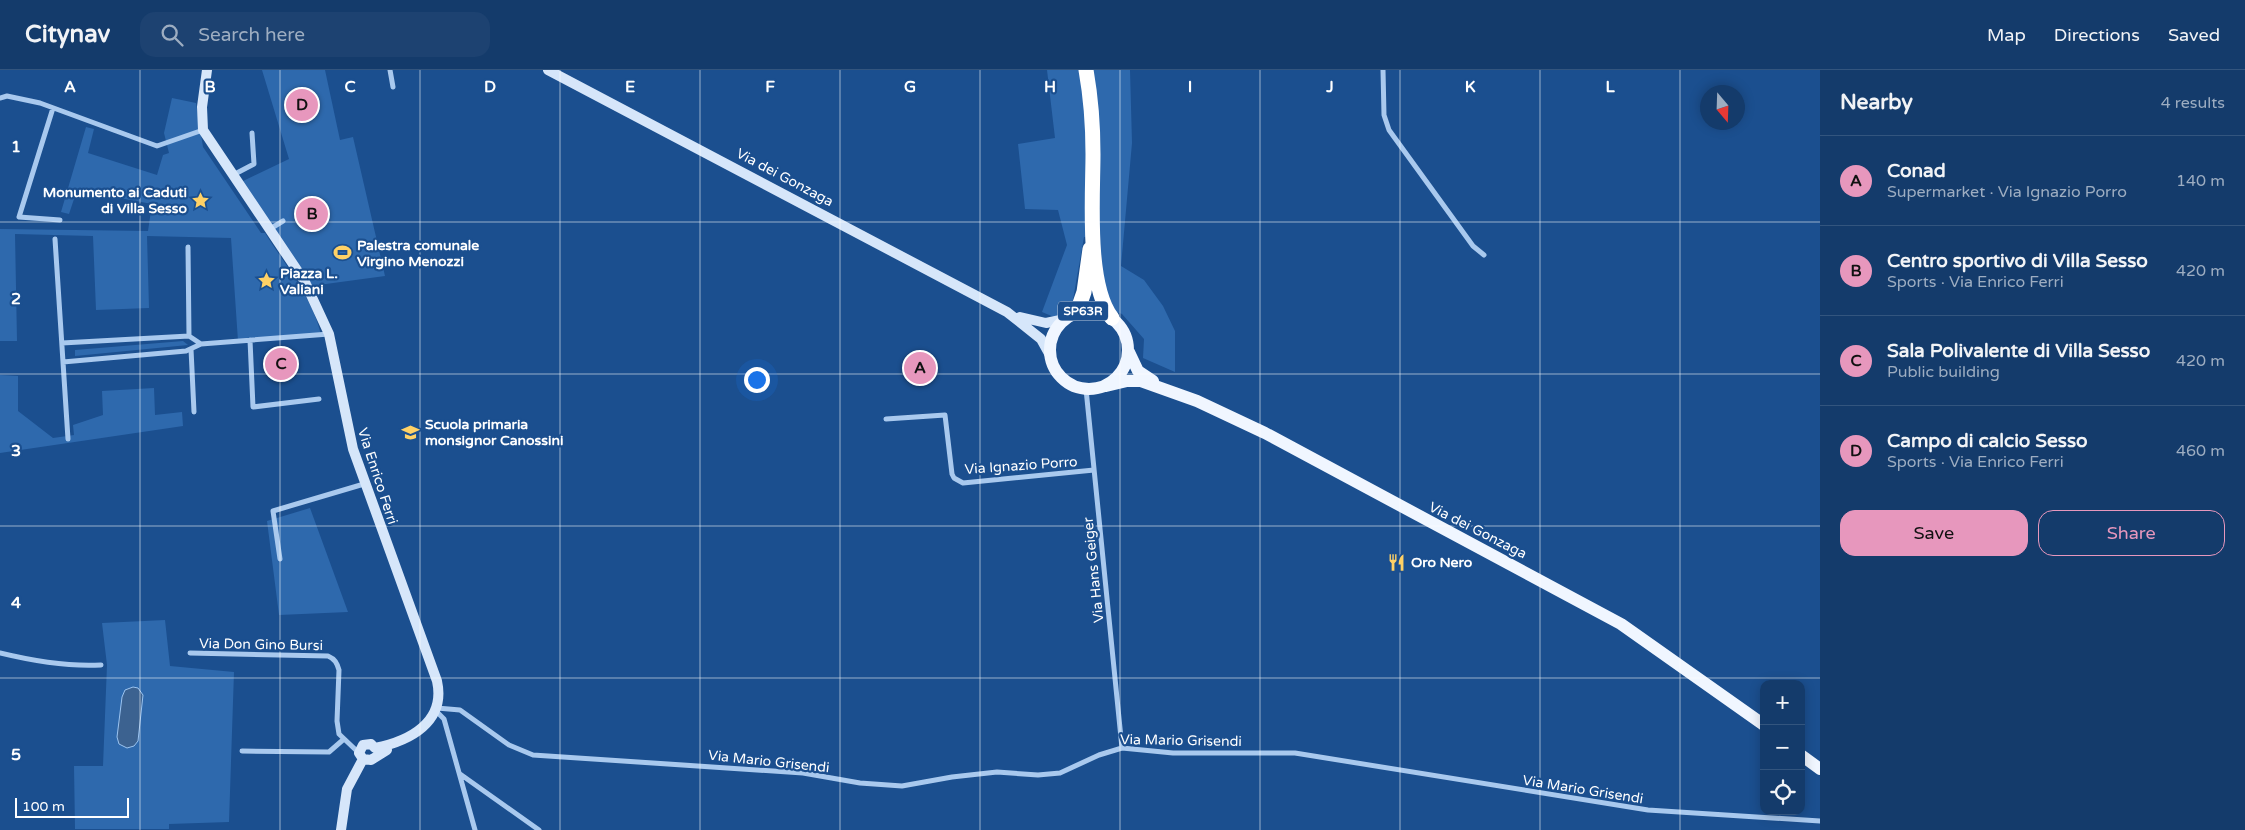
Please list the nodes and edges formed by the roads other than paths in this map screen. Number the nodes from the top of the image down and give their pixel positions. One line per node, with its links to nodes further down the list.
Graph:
1 (207, 70): 9 (street)
2 (390, 70): 6 (street)
3 (548, 70): 19 (street, Via dei Gonzaga)
4 (1086, 70): 15 (highway, SP63R)
5 (1383, 70): 18 (street)
6 (393, 87)
7 (0, 98): 8 (street)
8 (53, 108): 9 (street); 12 (street)
9 (203, 130): 11 (street, Via Enrico Ferri)
10 (252, 134): 11 (street)
11 (233, 175): 14 (street, Via Enrico Ferri)
12 (60, 220)
13 (283, 221): 14 (street)
14 (270, 230): 22 (street, Via Enrico Ferri)
15 (1092, 238): 20 (highway, SP63R); 21 (highway, SP63R)
16 (55, 239): 25 (street)
17 (188, 247): 23 (street)
18 (1484, 255)
19 (1007, 312): 20 (street, Via dei Gonzaga); 29 (street, Via dei Gonzaga)
20 (1071, 315): 21 (main road, SP63R); 29 (main road, SP63R)
21 (1112, 318): 28 (main road, SP63R)
22 (329, 334): 24 (street); 39 (street, Via Enrico Ferri)
23 (189, 336): 25 (street); 26 (street)
24 (250, 340): 26 (street); 34 (street)
25 (62, 343): 30 (street)
26 (201, 344): 27 (street)
27 (191, 349): 30 (street); 35 (street)
28 (1129, 352): 31 (main road); 32 (main road, SP63R)
29 (1050, 357): 33 (main road)
30 (63, 362): 37 (street)
31 (1106, 386): 32 (main road, SP63R); 33 (main road, SP63R)
32 (1164, 388): 45 (main road, Via dei Gonzaga / SP63R)
33 (1086, 389): 38 (street, Via Hans Geiger)
34 (320, 399)
35 (194, 412)
36 (886, 419): 38 (street, Via Ignazio Porro)
37 (68, 439)
38 (1094, 470): 47 (street, Via Hans Geiger)
39 (364, 484): 40 (street); 44 (street, Via Enrico Ferri)
40 (280, 559)
41 (190, 653): 46 (street, Via Don Gino Bursi)
42 (0, 654): 43 (street)
43 (100, 664)
44 (436, 709): 47 (street, Via Mario Grisendi); 49 (street); 52 (street)
45 (1760, 722)
46 (345, 740): 48 (street); 49 (street)
47 (1122, 748): 53 (street, Via Mario Grisendi)
48 (242, 751)
49 (367, 754): 54 (street)
50 (1805, 757): 51 (main road)
51 (1820, 769)
52 (460, 774): 55 (street); 56 (street)
53 (1820, 821)
54 (341, 830)
55 (475, 830)
56 (539, 830)

